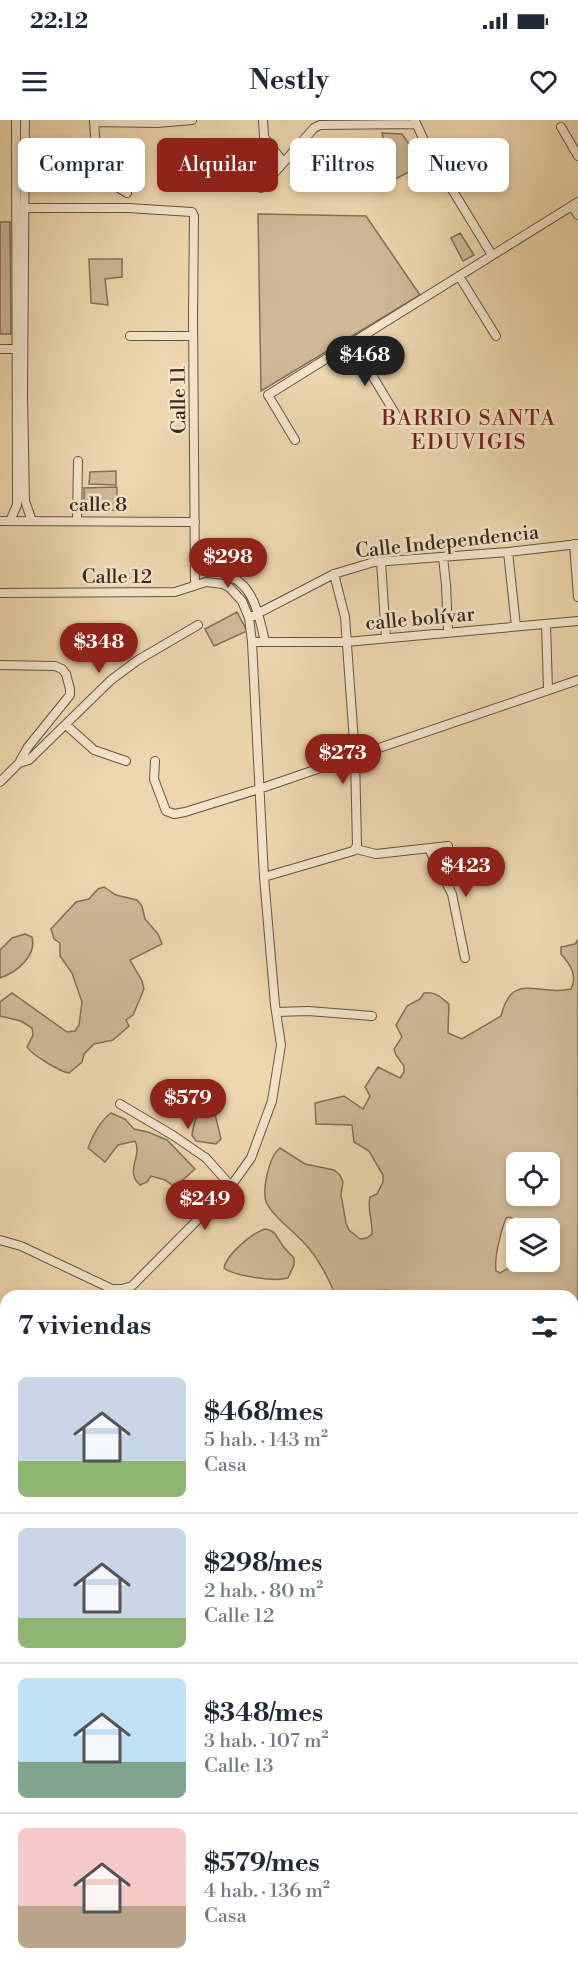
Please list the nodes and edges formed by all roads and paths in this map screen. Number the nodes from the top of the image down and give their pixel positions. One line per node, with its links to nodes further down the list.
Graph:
1 (16, 120): 13 (street)
2 (25, 120): 13 (street)
3 (192, 120): 5 (street)
4 (263, 120): 9 (street)
5 (94, 121): 11 (street)
6 (415, 122): 9 (street); 15 (street)
7 (561, 126): 8 (street)
8 (578, 156)
9 (283, 162): 10 (street)
10 (278, 168)
11 (127, 193)
12 (575, 204): 14 (street); 15 (street)
13 (20, 208): 18 (street, Calle 11); 22 (street)
14 (578, 215)
15 (492, 255): 16 (street)
16 (459, 276): 19 (street); 20 (street)
17 (130, 336): 18 (street)
18 (193, 336): 30 (street, Calle 11)
19 (496, 336)
20 (352, 342): 23 (street); 24 (street)
21 (0, 349): 22 (street)
22 (19, 349): 27 (street); 28 (street)
23 (399, 420)
24 (295, 440)
25 (78, 461): 29 (street)
26 (0, 520): 27 (street, calle 8)
27 (10, 520): 28 (street, calle 8)
28 (32, 520): 29 (street, calle 8)
29 (77, 521): 30 (street, calle 8)
30 (195, 522): 35 (street, Calle 11)
31 (576, 544): 32 (street, Calle Independencia); 39 (street)
32 (508, 552): 33 (street, Calle Independencia); 45 (street)
33 (443, 557): 34 (street, Calle Independencia); 46 (street)
34 (381, 562): 36 (street, Calle Independencia); 47 (street)
35 (195, 568): 37 (street, Calle 11); 40 (street)
36 (334, 574): 40 (street, Calle Independencia); 50 (street)
37 (195, 584): 38 (street, Calle 12); 41 (street, Calle 12)
38 (0, 593)
39 (578, 597)
40 (259, 614): 41 (street, Calle Independencia); 49 (street)
41 (249, 618): 48 (street)
42 (578, 621): 43 (street, calle bolívar)
43 (546, 624): 45 (street, calle bolívar); 53 (street)
44 (198, 625): 54 (street)
45 (516, 626): 46 (street, calle bolívar)
46 (448, 632): 47 (street, calle bolívar)
47 (386, 638): 50 (street, calle bolívar)
48 (252, 642): 49 (street, calle bolívar); 60 (street)
49 (266, 642): 50 (street, calle bolívar)
50 (346, 642): 55 (street)
51 (0, 665): 58 (street)
52 (578, 680): 53 (street)
53 (548, 690): 55 (street)
54 (66, 725): 56 (street); 58 (street)
55 (355, 756): 60 (street); 62 (street)
56 (126, 761)
57 (155, 761): 60 (street)
58 (19, 763): 59 (street)
59 (0, 782)
60 (259, 789): 64 (street)
61 (448, 846): 63 (street)
62 (356, 849): 63 (street); 64 (street)
63 (429, 849): 65 (street)
64 (264, 877): 66 (street)
65 (465, 958)
66 (276, 1012): 67 (street); 69 (street)
67 (372, 1016)
68 (120, 1104): 69 (street)
69 (231, 1186): 70 (street)
70 (0, 1240)

